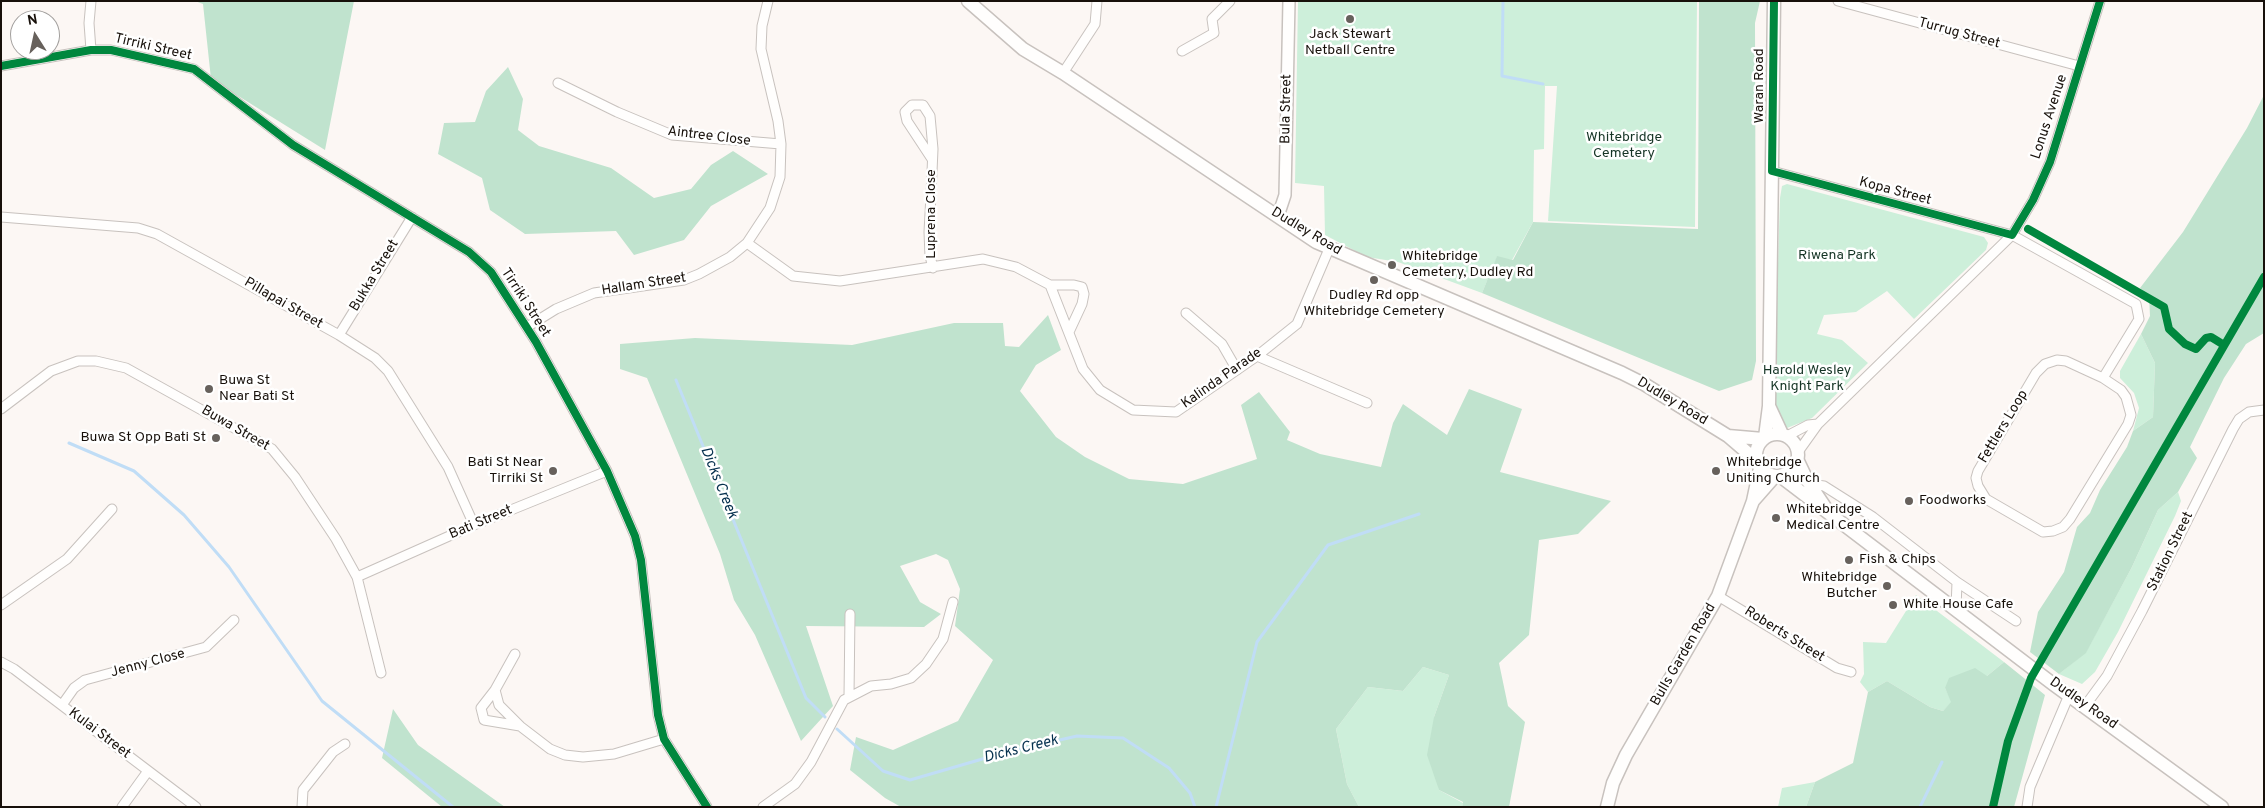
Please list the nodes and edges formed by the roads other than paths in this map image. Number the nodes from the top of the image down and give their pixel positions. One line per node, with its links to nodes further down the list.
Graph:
1 (91, 1): 10 (street)
2 (768, 1): 16 (street, Hallam Street)
3 (968, 1): 14 (main road, Dudley Road)
4 (1097, 1): 14 (street)
5 (1230, 1): 11 (street)
6 (1290, 1): 19 (street, Bula Street)
7 (1774, 1): 18 (main road, Waran Road)
8 (1838, 1): 13 (street, Turrug Street)
9 (2100, 1): 13 (street, Lonus Avenue)
10 (91, 50): 12 (street, Tirriki Street); 21 (street, Tirriki Street)
11 (1182, 50)
12 (1, 66)
13 (2079, 66): 22 (street, Lonus Avenue)
14 (1062, 73): 19 (main road, Dudley Road)
15 (558, 83): 16 (street, Aintree Close)
16 (781, 144): 23 (street, Hallam Street)
17 (932, 160): 17 (street, Luprena Close); 25 (street, Luprena Close)
18 (1772, 171): 22 (street, Kopa Street); 35 (main road, Waran Road)
19 (1278, 216): 24 (main road, Dudley Road)
20 (1, 217): 30 (street, Pillapai Street)
21 (412, 217): 28 (street, Tirriki Street); 30 (street, Bukka Street)
22 (2012, 235): 33 (street, Kopa Street); 38 (street, Lonus Avenue)
23 (748, 243): 25 (street); 28 (street, Hallam Street)
24 (1329, 249): 31 (street, Kalinda Parade); 40 (main road, Dudley Road)
25 (933, 268): 26 (street)
26 (1050, 285): 29 (street, Kalinda Parade); 29 (street)
27 (1186, 313): 32 (street)
28 (527, 327): 44 (street, Tirriki Street)
29 (1069, 332): 32 (street, Kalinda Parade)
30 (339, 335): 50 (street, Pillapai Street)
31 (1257, 356): 32 (street, Kalinda Parade); 34 (street)
32 (1237, 370)
33 (2103, 378): 33 (street, Fettlers Loop)
34 (1367, 403)
35 (1769, 406): 39 (main road, Waran Road); 41 (main road, Waran Road)
36 (1, 409): 51 (street, Buwa Street)
37 (2264, 410): 68 (street, Station Street)
38 (1818, 424): 39 (street, Lonus Avenue); 42 (street, Lonus Avenue)
39 (1784, 435): 41 (main road); 42 (main road)
40 (1728, 436): 41 (main road, Dudley Road); 43 (main road, Dudley Road)
41 (1764, 438): 43 (main road)
42 (1798, 456): 45 (main road); 46 (main road, Dudley Road)
43 (1758, 464): 45 (main road); 47 (main road, Bulls Garden Road)
44 (607, 471): 50 (street, Bati Street); 70 (street, Tirriki Street)
45 (1778, 476): 47 (main road, Bulls Garden Road); 49 (main road, Dudley Road)
46 (1810, 484): 49 (main road, Dudley Road); 52 (street)
47 (1753, 501): 53 (main road, Bulls Garden Road)
48 (112, 509): 55 (street)
49 (1826, 509): 56 (main road, Dudley Road)
50 (474, 525): 51 (street, Bati Street)
51 (356, 577): 63 (street, Buwa Street)
52 (1957, 582): 56 (street); 59 (street)
53 (1718, 596): 62 (street, Roberts Street); 78 (main road, Bulls Garden Road)
54 (953, 602): 66 (street)
55 (1, 604)
56 (1956, 609): 65 (main road, Dudley Road)
57 (850, 614): 66 (street)
58 (234, 620): 67 (street, Jenny Close)
59 (2016, 621)
60 (515, 654): 64 (street)
61 (1, 662): 67 (street, Kulai Street)
62 (1851, 672)
63 (381, 673)
64 (495, 690): 69 (street); 69 (street)
65 (2069, 695): 68 (main road, Dudley Road); 79 (street)
66 (849, 696): 77 (street)
67 (62, 705): 72 (street, Kulai Street)
68 (2085, 706): 80 (main road, Dudley Road)
69 (520, 726): 70 (street)
70 (664, 739): 76 (street, Tirriki Street)
71 (345, 744): 75 (street)
72 (148, 771): 73 (street); 74 (street, Kulai Street)
73 (122, 807)
74 (196, 807)
75 (302, 807)
76 (707, 807)
77 (763, 807)
78 (1608, 807)
79 (2027, 807)
80 (2222, 807)

